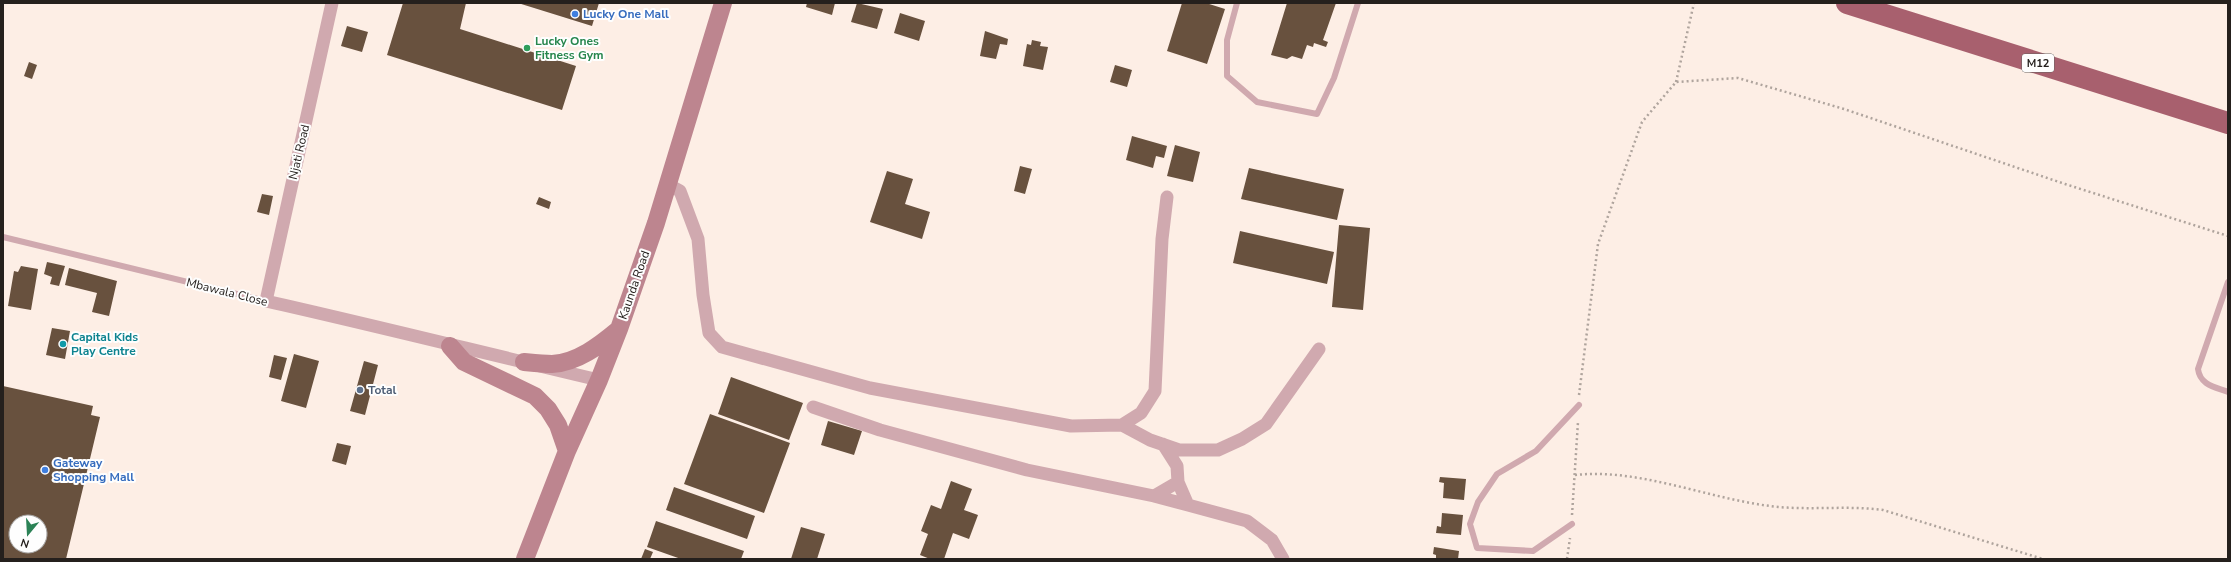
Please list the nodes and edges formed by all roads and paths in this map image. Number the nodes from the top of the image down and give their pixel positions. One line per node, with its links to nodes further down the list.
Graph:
1 (332, 3): 14 (street, Njati Road)
2 (723, 3): 9 (main road, Kaunda Road)
3 (1237, 3): 4 (lane)
4 (1358, 3)
5 (1694, 3): 7 (path)
6 (1847, 3): 8 (highway, M12)
7 (1676, 82): 11 (path); 21 (path)
8 (2228, 123)
9 (667, 184): 15 (main road, Kaunda Road); 23 (street)
10 (1167, 197): 23 (street)
11 (2228, 236)
12 (3, 237): 14 (lane, Mbawala Close)
13 (2228, 282): 20 (lane)
14 (266, 301): 16 (street, Mbawala Close)
15 (619, 329): 18 (main road); 19 (main road, Kaunda Road)
16 (450, 346): 18 (street, Mbawala Close); 25 (main road)
17 (1319, 349): 24 (street)
18 (524, 362): 19 (street, Mbawala Close)
19 (599, 380): 25 (main road, Kaunda Road)
20 (2228, 392)
21 (1579, 405): 26 (path); 30 (lane)
22 (813, 408): 28 (street)
23 (1122, 425): 24 (street)
24 (1163, 444): 27 (street)
25 (567, 451): 31 (main road, Kaunda Road)
26 (1575, 475): 30 (path); 34 (path)
27 (1178, 482): 28 (street); 29 (street)
28 (1154, 496): 29 (street)
29 (1188, 505): 32 (street)
30 (1572, 524): 33 (path)
31 (525, 559)
32 (1283, 559)
33 (1567, 559)
34 (2043, 559)

